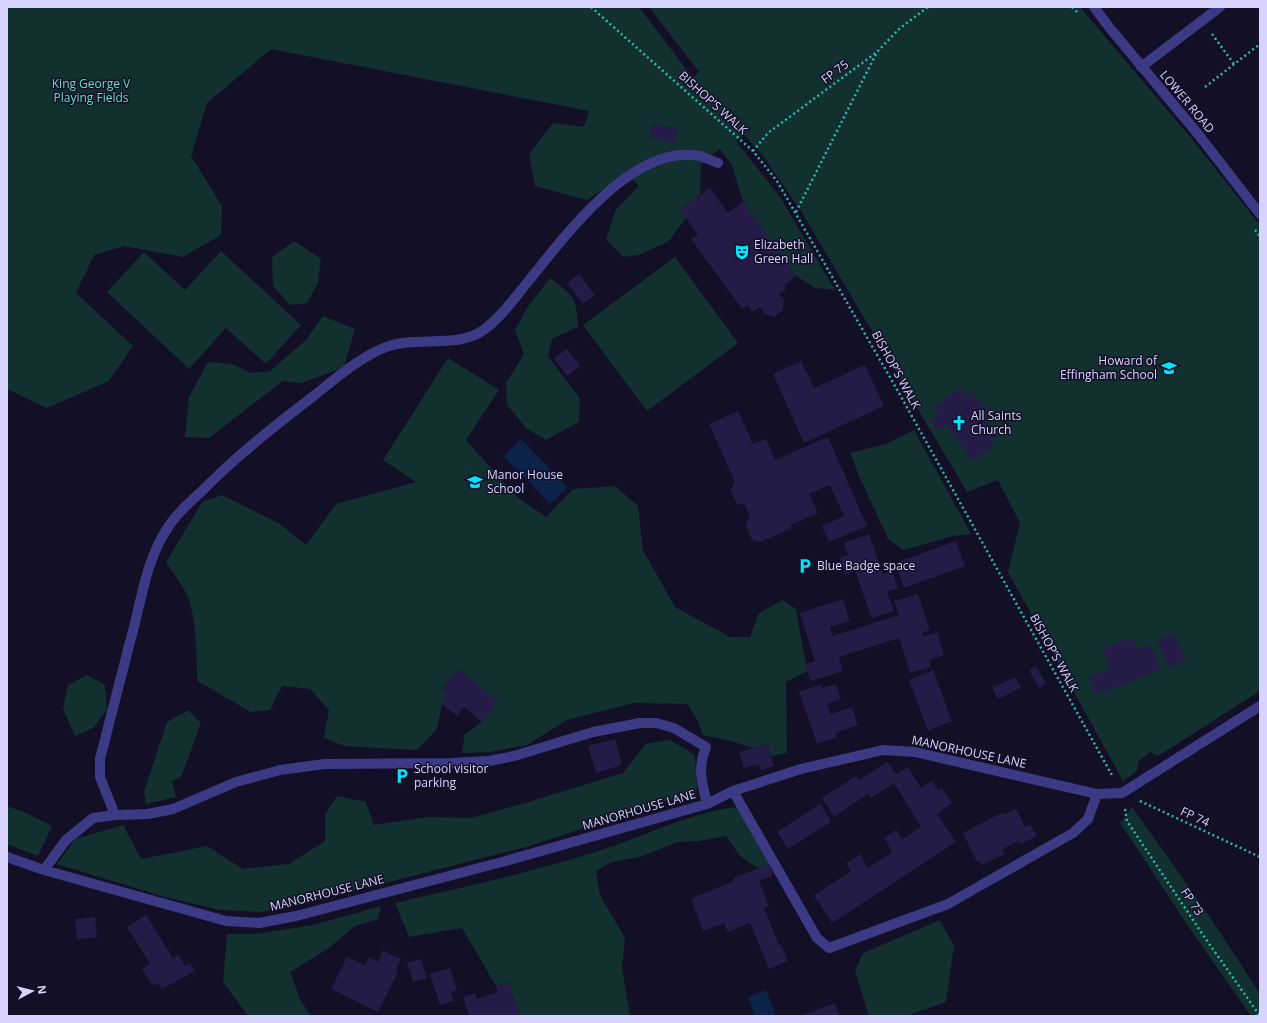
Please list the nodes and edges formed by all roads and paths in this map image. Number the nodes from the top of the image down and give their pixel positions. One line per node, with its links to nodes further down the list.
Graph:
1 (591, 7): 11 (path, BISHOP’S WALK)
2 (928, 7): 7 (path, FP 75)
3 (1094, 7): 9 (street, LOWER ROAD)
4 (1220, 7): 5 (street)
5 (1201, 22): 8 (path); 9 (street)
6 (1260, 44): 8 (path)
7 (877, 52): 11 (path, FP 75); 13 (path)
8 (1234, 64): 10 (path)
9 (1141, 67): 14 (street, LOWER ROAD)
10 (1205, 86)
11 (753, 151): 13 (path, BISHOP’S WALK)
12 (718, 162): 20 (street)
13 (796, 212): 17 (path, BISHOP’S WALK)
14 (1260, 214)
15 (1260, 706): 17 (street, MANORHOUSE LANE)
16 (733, 791): 18 (street, MANORHOUSE LANE); 18 (street); 19 (street, MANORHOUSE LANE)
17 (1122, 793): 18 (street, MANORHOUSE LANE); 22 (path, FP 74); 24 (path, FP 73)
18 (1097, 794)
19 (707, 804): 20 (street); 23 (street, MANORHOUSE LANE)
20 (115, 815): 23 (street)
21 (7, 857): 23 (street, MANORHOUSE LANE)
22 (1260, 857)
23 (44, 870)
24 (1260, 1016)

